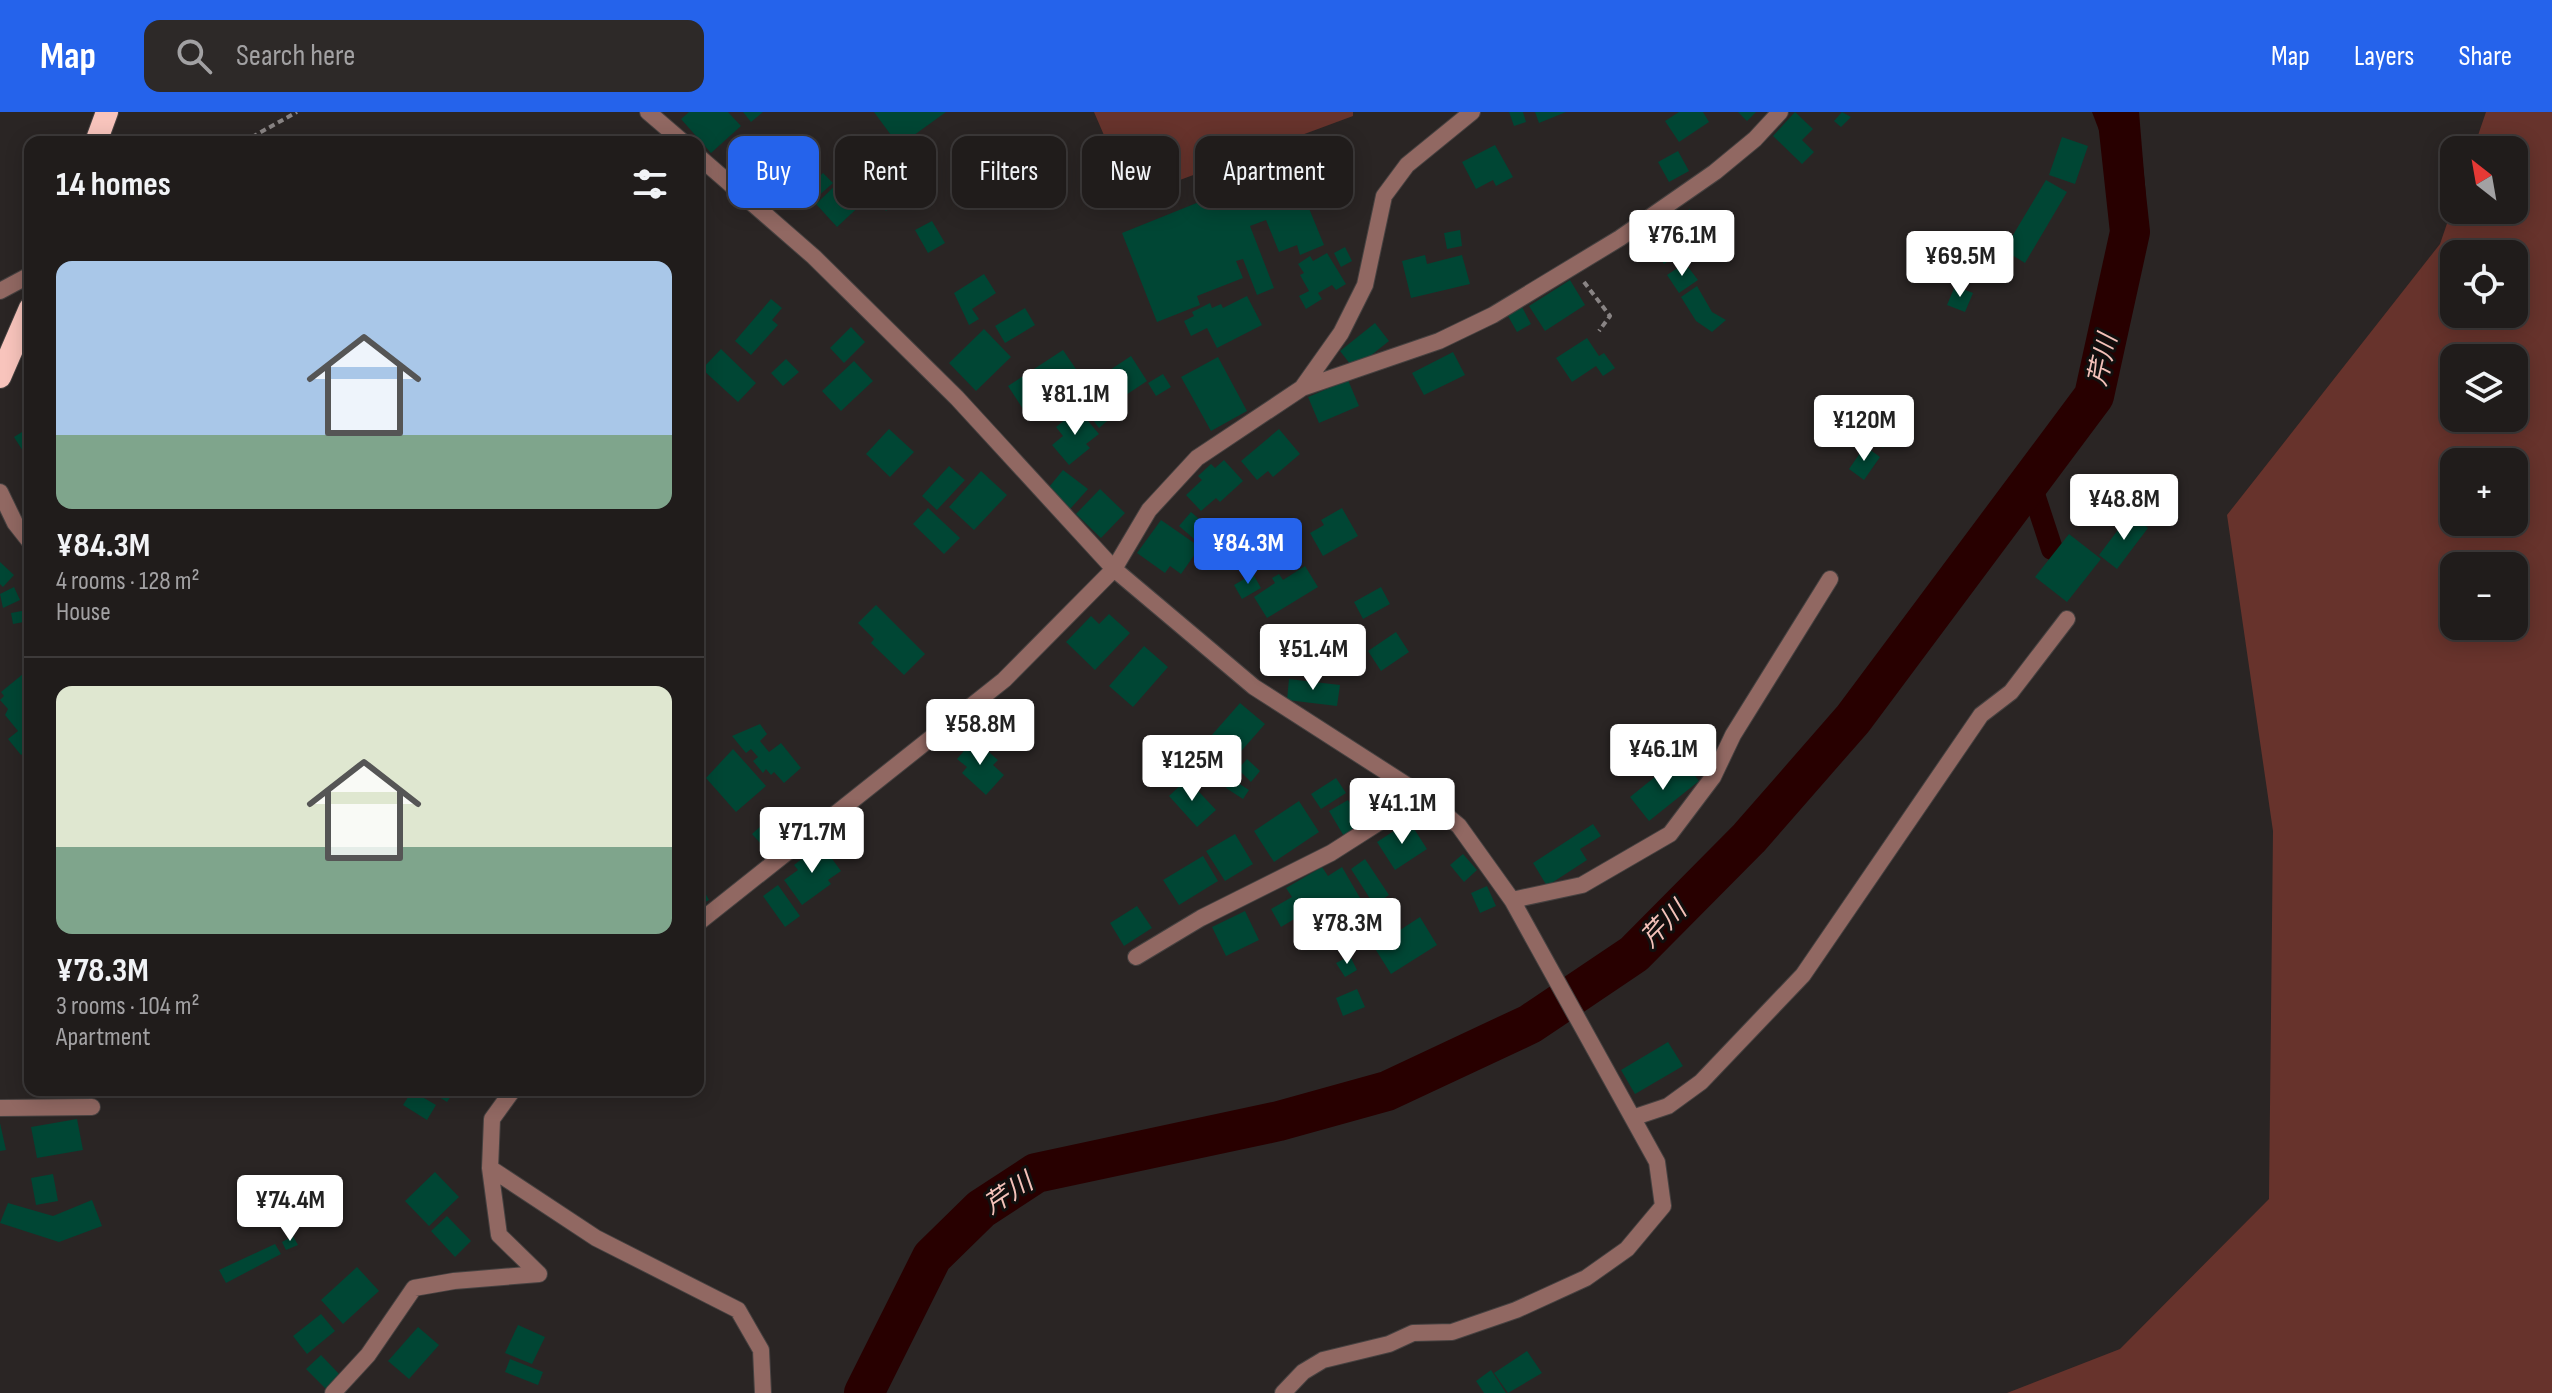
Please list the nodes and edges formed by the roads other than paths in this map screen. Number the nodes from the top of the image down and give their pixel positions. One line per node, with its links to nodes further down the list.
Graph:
1 (107, 112): 5 (highway)
2 (648, 112): 6 (street)
3 (1472, 112): 12 (street)
4 (1780, 112): 12 (street)
5 (98, 136)
6 (676, 136)
7 (704, 161): 15 (street)
8 (24, 278): 9 (street)
9 (0, 291)
10 (24, 322): 11 (highway)
11 (0, 377)
12 (1302, 388): 15 (street)
13 (0, 492): 14 (street)
14 (24, 534)
15 (1114, 569): 18 (street); 20 (street)
16 (1830, 579): 19 (street)
17 (2067, 619): 25 (street)
18 (1422, 795): 19 (street); 21 (street)
19 (1512, 900): 25 (street)
20 (704, 918)
21 (1136, 957)
22 (509, 1096): 26 (street)
23 (92, 1107): 24 (street)
24 (0, 1108)
25 (1635, 1117): 29 (street)
26 (490, 1168): 27 (street); 28 (street)
27 (333, 1393)
28 (763, 1393)
29 (1283, 1393)

